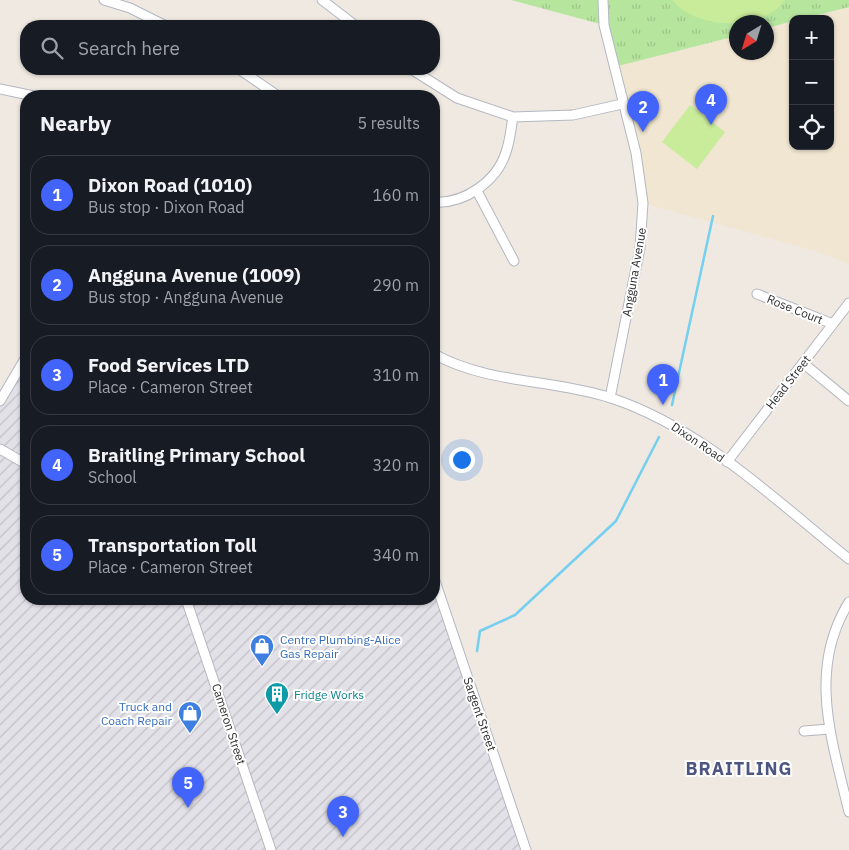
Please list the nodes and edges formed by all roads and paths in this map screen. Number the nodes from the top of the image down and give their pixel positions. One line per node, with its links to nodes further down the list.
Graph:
1 (104, 0): 4 (street)
2 (322, 0): 5 (street)
3 (603, 0): 11 (street, Angguna Avenue)
4 (154, 20)
5 (348, 20)
6 (248, 75): 9 (street)
7 (421, 75): 12 (street)
8 (0, 89): 10 (street)
9 (269, 90)
10 (20, 93)
11 (622, 104): 12 (street); 22 (street, Angguna Avenue)
12 (513, 117): 13 (street)
13 (476, 191): 14 (street); 15 (street)
14 (440, 201)
15 (514, 261)
16 (757, 294): 18 (street, Rose Court)
17 (849, 303): 18 (street, Head Street)
18 (833, 324): 20 (street, Head Street)
19 (440, 356): 22 (street, Dixon Road)
20 (803, 363): 24 (street); 27 (street, Head Street)
21 (20, 367): 23 (street)
22 (610, 398): 27 (street, Dixon Road)
23 (0, 401)
24 (849, 401)
25 (0, 449): 26 (street)
26 (20, 461)
27 (727, 462): 28 (street, Dixon Road)
28 (849, 559)
29 (440, 596): 36 (street, Sargent Street)
30 (849, 602): 32 (street)
31 (188, 605): 35 (street, Cameron Street)
32 (829, 728): 33 (street); 34 (street)
33 (804, 731)
34 (849, 812)
35 (270, 850)
36 (526, 850)

